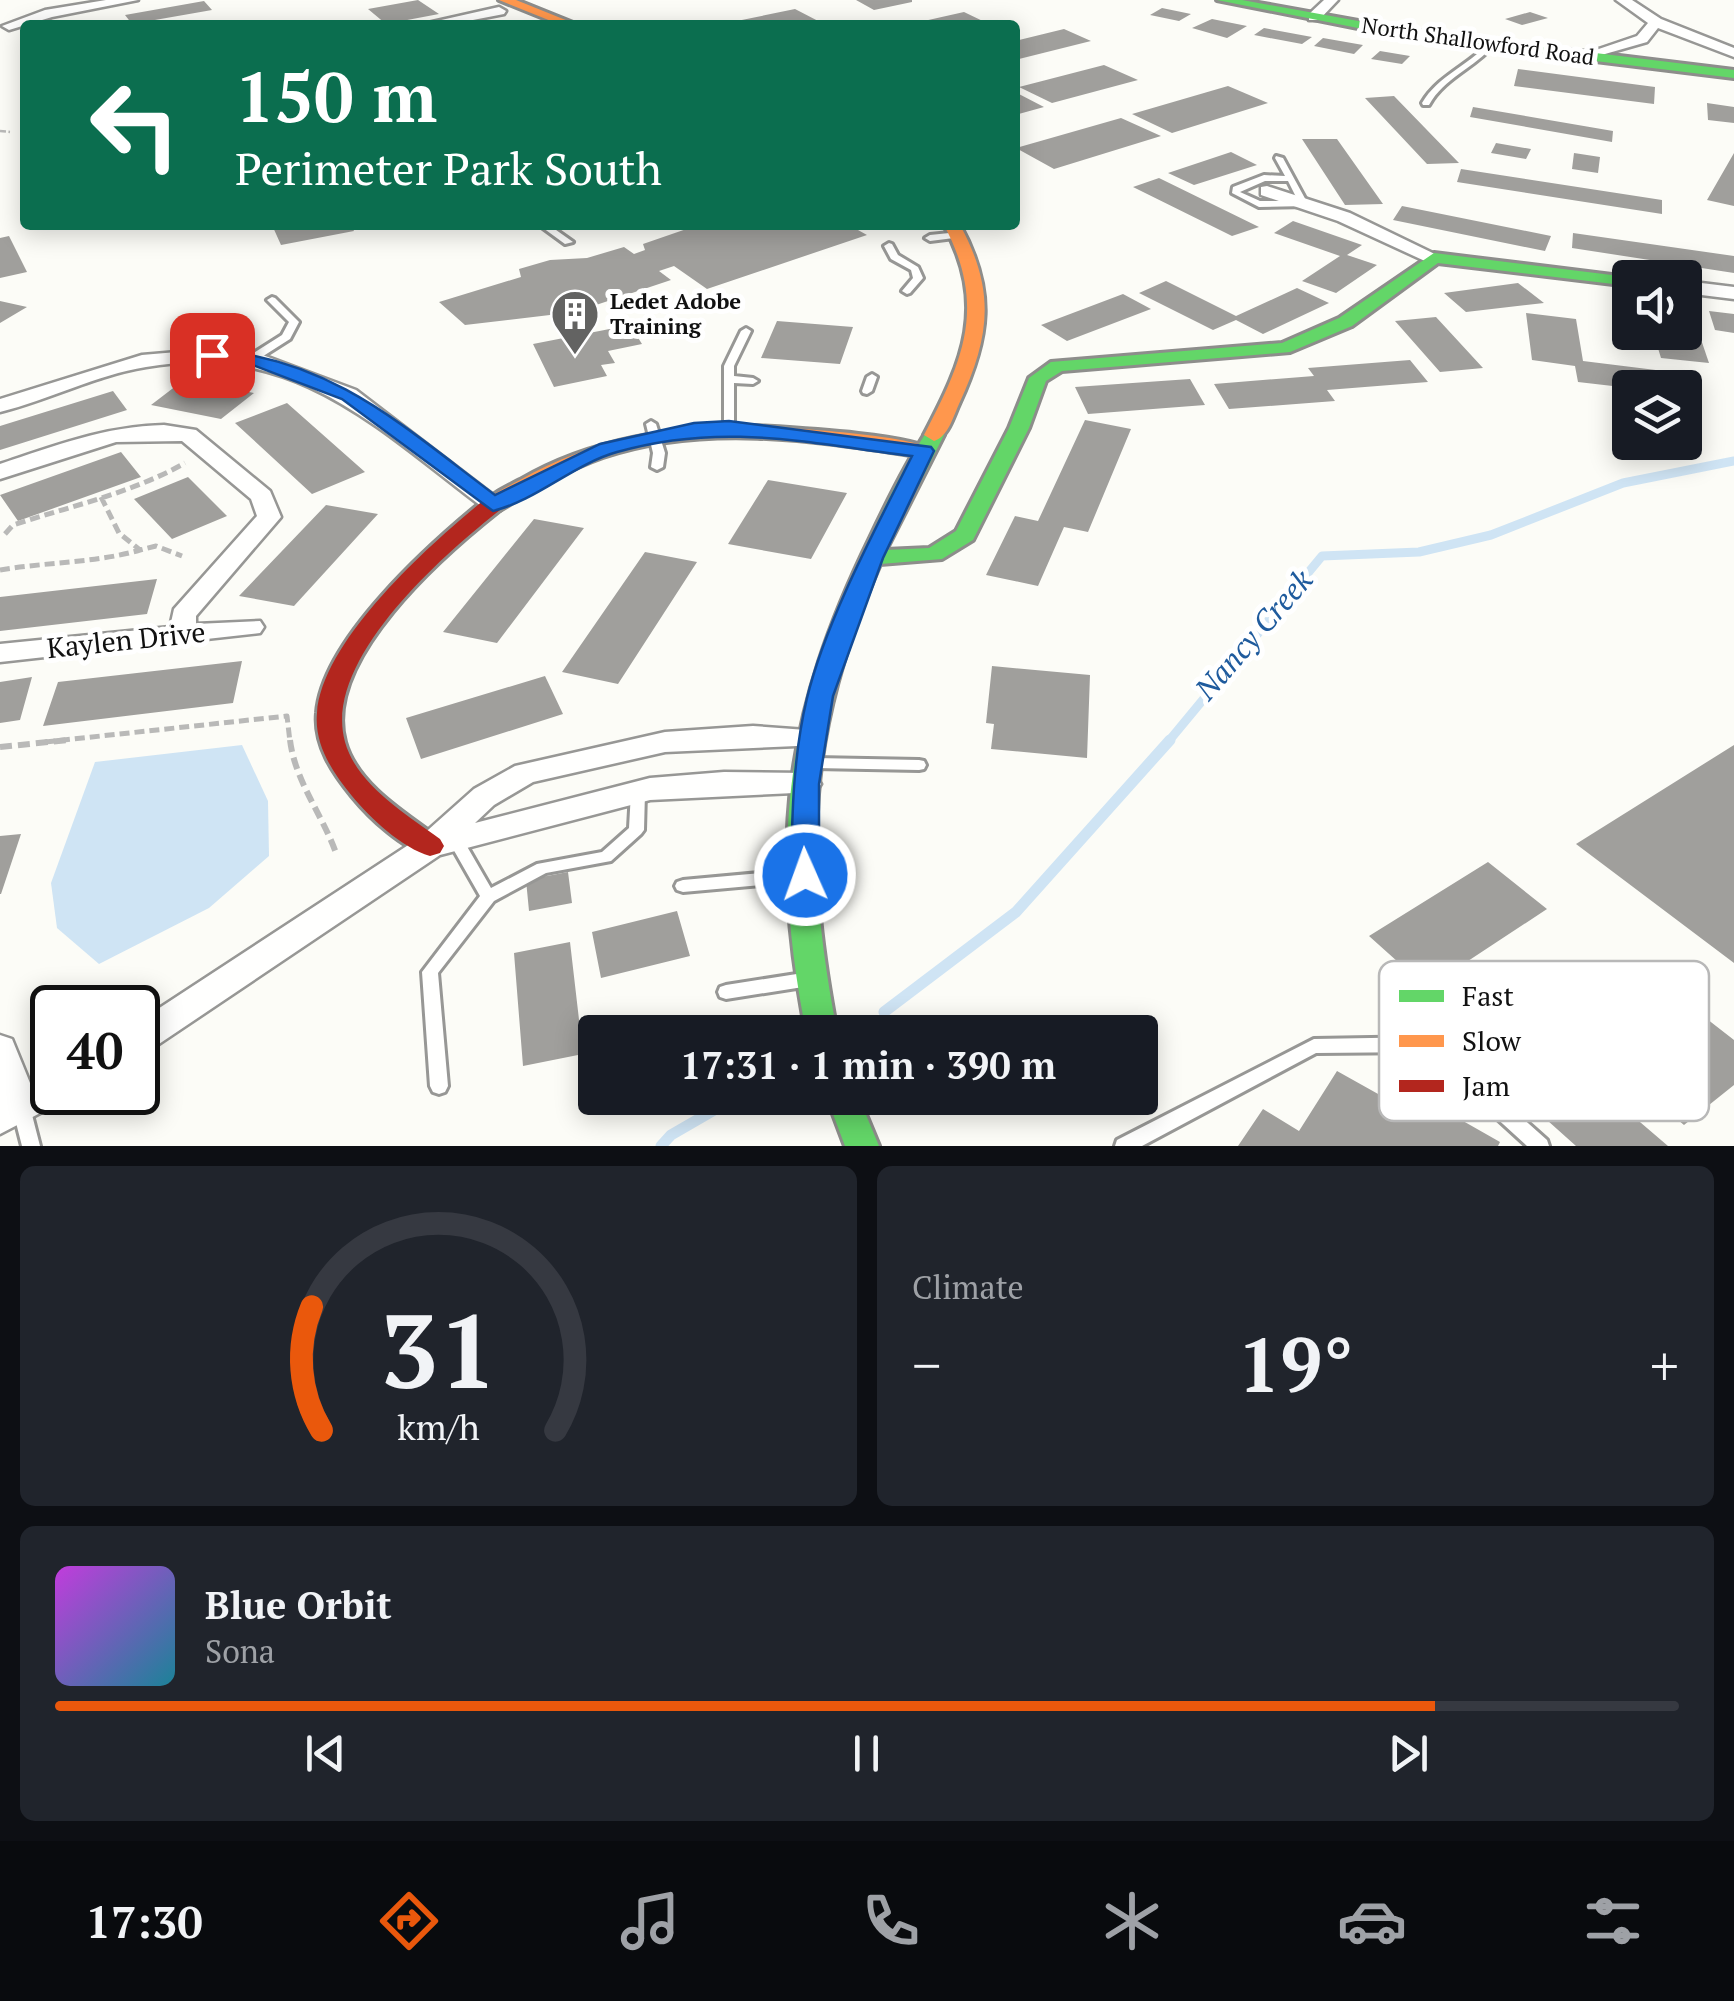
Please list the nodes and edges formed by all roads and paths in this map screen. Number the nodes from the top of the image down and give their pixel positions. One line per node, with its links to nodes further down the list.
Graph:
1 (131, 0): 6 (street)
2 (1224, 0): 5 (street, North Shallowford Road)
3 (1623, 0): 10 (street)
4 (508, 5): 7 (street); 8 (street); 9 (street)
5 (1323, 8): 13 (street, North Shallowford Road)
6 (28, 20)
7 (446, 20)
8 (475, 20)
9 (556, 20)
10 (1656, 22): 14 (street); 15 (street)
11 (20, 23): 12 (street)
12 (9, 26)
13 (1490, 45): 15 (street, North Shallowford Road); 17 (lane)
14 (1734, 53)
15 (1589, 57): 16 (street, North Shallowford Road)
16 (1734, 74)
17 (1426, 103)
18 (0, 131): 19 (path)
19 (10, 132)
20 (1279, 158): 21 (lane)
21 (1290, 179): 23 (lane); 23 (lane)
22 (1267, 191): 23 (street)
23 (1304, 204): 29 (street)
24 (550, 230): 27 (lane)
25 (956, 230): 26 (lane); 44 (street)
26 (930, 238)
27 (568, 242)
28 (889, 246): 32 (lane)
29 (1434, 258): 30 (street); 53 (street)
30 (1612, 278)
31 (1702, 289): 33 (street)
32 (906, 291)
33 (1734, 293)
34 (272, 300): 36 (lane)
35 (746, 330): 38 (lane)
36 (253, 358): 41 (street); 49 (street)
37 (872, 377): 40 (lane)
38 (729, 379): 39 (lane); 42 (lane)
39 (753, 381)
40 (867, 391)
41 (0, 406)
42 (729, 427): 43 (street); 44 (street)
43 (653, 430): 46 (lane); 49 (street)
44 (924, 451): 53 (street)
45 (197, 458): 48 (path)
46 (657, 467)
47 (0, 472): 56 (street)
48 (100, 496): 50 (path); 51 (path)
49 (493, 504): 62 (street)
50 (6, 534)
51 (140, 550): 52 (path); 54 (path)
52 (182, 556)
53 (872, 558): 59 (street)
54 (0, 570)
55 (251, 627): 56 (street, Kaylen Drive)
56 (184, 635): 57 (street, Kaylen Drive)
57 (0, 654)
58 (0, 747): 63 (path)
59 (808, 762): 60 (lane); 61 (street); 62 (street); 64 (street)
60 (919, 766)
61 (638, 792): 62 (street); 66 (lane)
62 (443, 843): 66 (lane); 70 (street)
63 (336, 854)
64 (805, 875): 65 (lane); 67 (street)
65 (684, 886)
66 (488, 896): 73 (lane)
67 (810, 978): 68 (lane); 69 (street)
68 (726, 992)
69 (818, 1015)
70 (160, 1026)
71 (1379, 1045): 79 (lane)
72 (0, 1050): 74 (street)
73 (439, 1086)
74 (24, 1105): 77 (lane)
75 (849, 1115): 78 (street)
76 (1513, 1121): 80 (lane)
77 (31, 1146)
78 (862, 1146)
79 (1124, 1146)
80 (1540, 1146)

